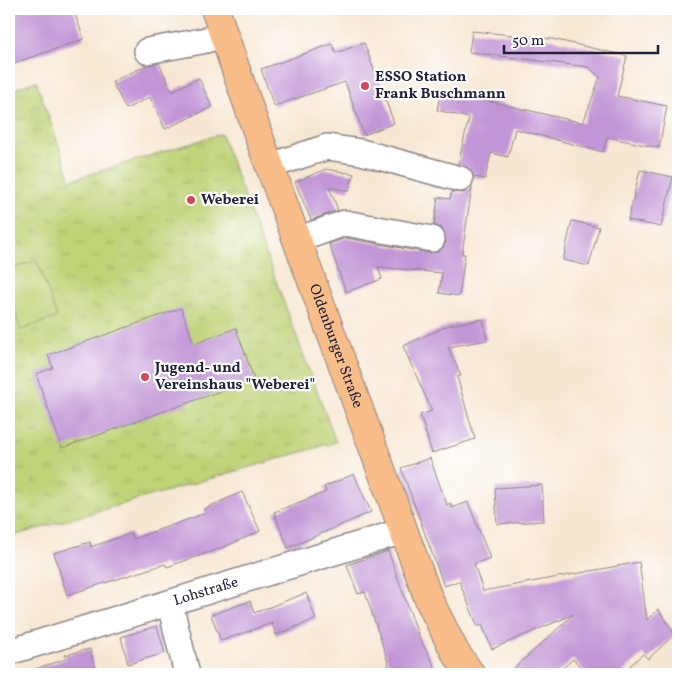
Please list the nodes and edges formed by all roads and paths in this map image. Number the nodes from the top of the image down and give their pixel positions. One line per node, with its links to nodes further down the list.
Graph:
1 (215, 9): 2 (main road, Oldenburger Straße)
2 (224, 34): 3 (street); 4 (main road, Oldenburger Straße)
3 (147, 51)
4 (270, 166): 5 (street); 7 (main road, Oldenburger Straße)
5 (460, 179)
6 (432, 238): 7 (street)
7 (297, 240): 8 (main road, Oldenburger Straße)
8 (403, 531): 9 (street, Lohstraße); 12 (main road, Oldenburger Straße)
9 (170, 604): 10 (street, Lohstraße); 11 (street)
10 (9, 652)
11 (187, 674)
12 (471, 674)

